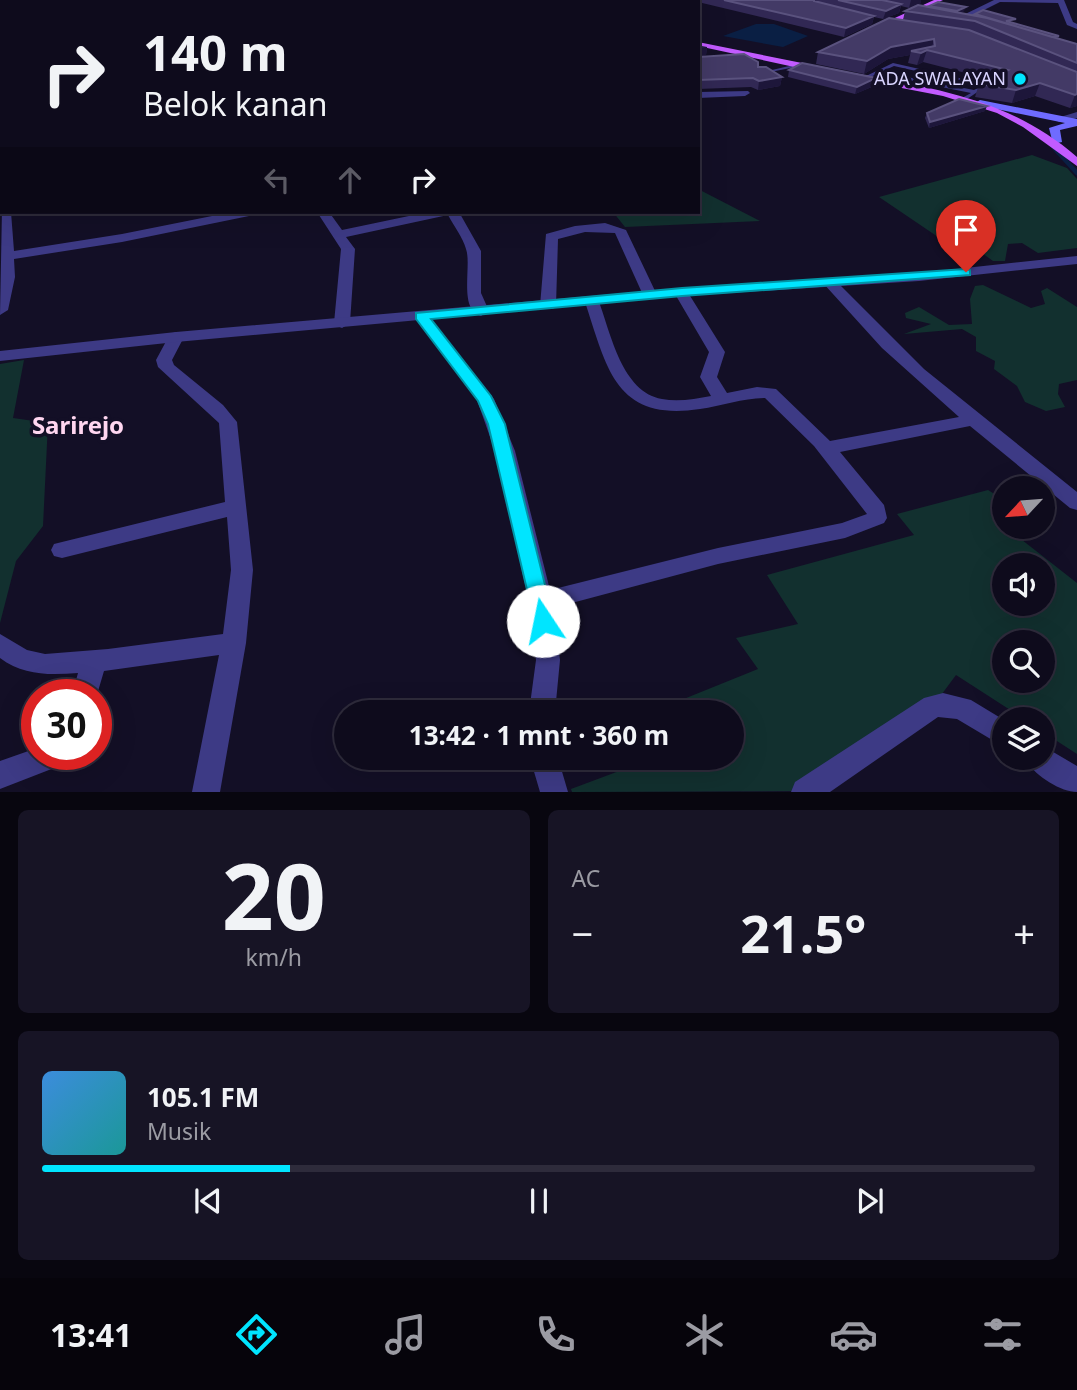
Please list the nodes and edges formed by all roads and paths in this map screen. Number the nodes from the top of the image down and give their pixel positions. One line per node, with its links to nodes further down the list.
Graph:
1 (940, 0): 5 (main road)
2 (999, 0): 3 (street); 8 (street)
3 (1061, 0): 11 (street)
4 (902, 9): 5 (lane)
5 (913, 12): 6 (street); 12 (main road)
6 (935, 16)
7 (946, 18): 8 (street)
8 (957, 20): 9 (street)
9 (977, 23)
10 (873, 25): 12 (street)
11 (1077, 27)
12 (886, 28): 13 (street)
13 (911, 28)
14 (700, 44): 15 (main road)
15 (757, 56): 18 (street); 19 (main road)
16 (812, 58): 19 (main road)
17 (905, 58): 20 (lane)
18 (719, 60)
19 (800, 65): 22 (lane); 23 (main road)
20 (888, 65): 21 (lane); 24 (lane)
21 (876, 72): 23 (lane); 24 (lane)
22 (760, 74)
23 (864, 78): 27 (main road)
24 (975, 92): 27 (lane)
25 (745, 93): 26 (street)
26 (700, 95)
27 (964, 99): 28 (main road)
28 (980, 103): 30 (main road); 32 (main road)
29 (1077, 115): 30 (street)
30 (1059, 119): 31 (main road)
31 (1077, 123): 32 (main road)
32 (1057, 142): 33 (main road)
33 (1077, 163)
34 (5, 214): 40 (street)
35 (325, 214): 39 (street)
36 (436, 214): 39 (street)
37 (454, 214): 48 (street)
38 (213, 215): 40 (street)
39 (341, 234): 50 (street)
40 (5, 256): 47 (street)
41 (1077, 260): 42 (street)
42 (830, 284): 43 (street); 54 (street)
43 (682, 294): 44 (street); 53 (street)
44 (650, 295): 45 (street); 46 (street)
45 (592, 302): 46 (street); 53 (street)
46 (548, 306): 48 (street)
47 (0, 310)
48 (481, 312): 49 (street)
49 (421, 316): 50 (street); 59 (street)
50 (342, 323): 51 (street)
51 (176, 337): 52 (street); 57 (street)
52 (0, 356)
53 (723, 400): 55 (street)
54 (973, 420): 55 (street); 56 (street)
55 (826, 448): 59 (street)
56 (1077, 503)
57 (236, 507): 58 (street); 60 (street)
58 (62, 550)
59 (541, 602): 64 (street)
60 (234, 643): 62 (street); 71 (street)
61 (1, 646): 62 (street)
62 (94, 662): 63 (street)
63 (89, 679)
64 (543, 700)
65 (992, 727): 73 (street)
66 (21, 767): 69 (street)
67 (1055, 768): 70 (street)
68 (548, 770): 72 (street)
69 (0, 775)
70 (1077, 782)
71 (206, 792)
72 (554, 792)
73 (805, 792)

